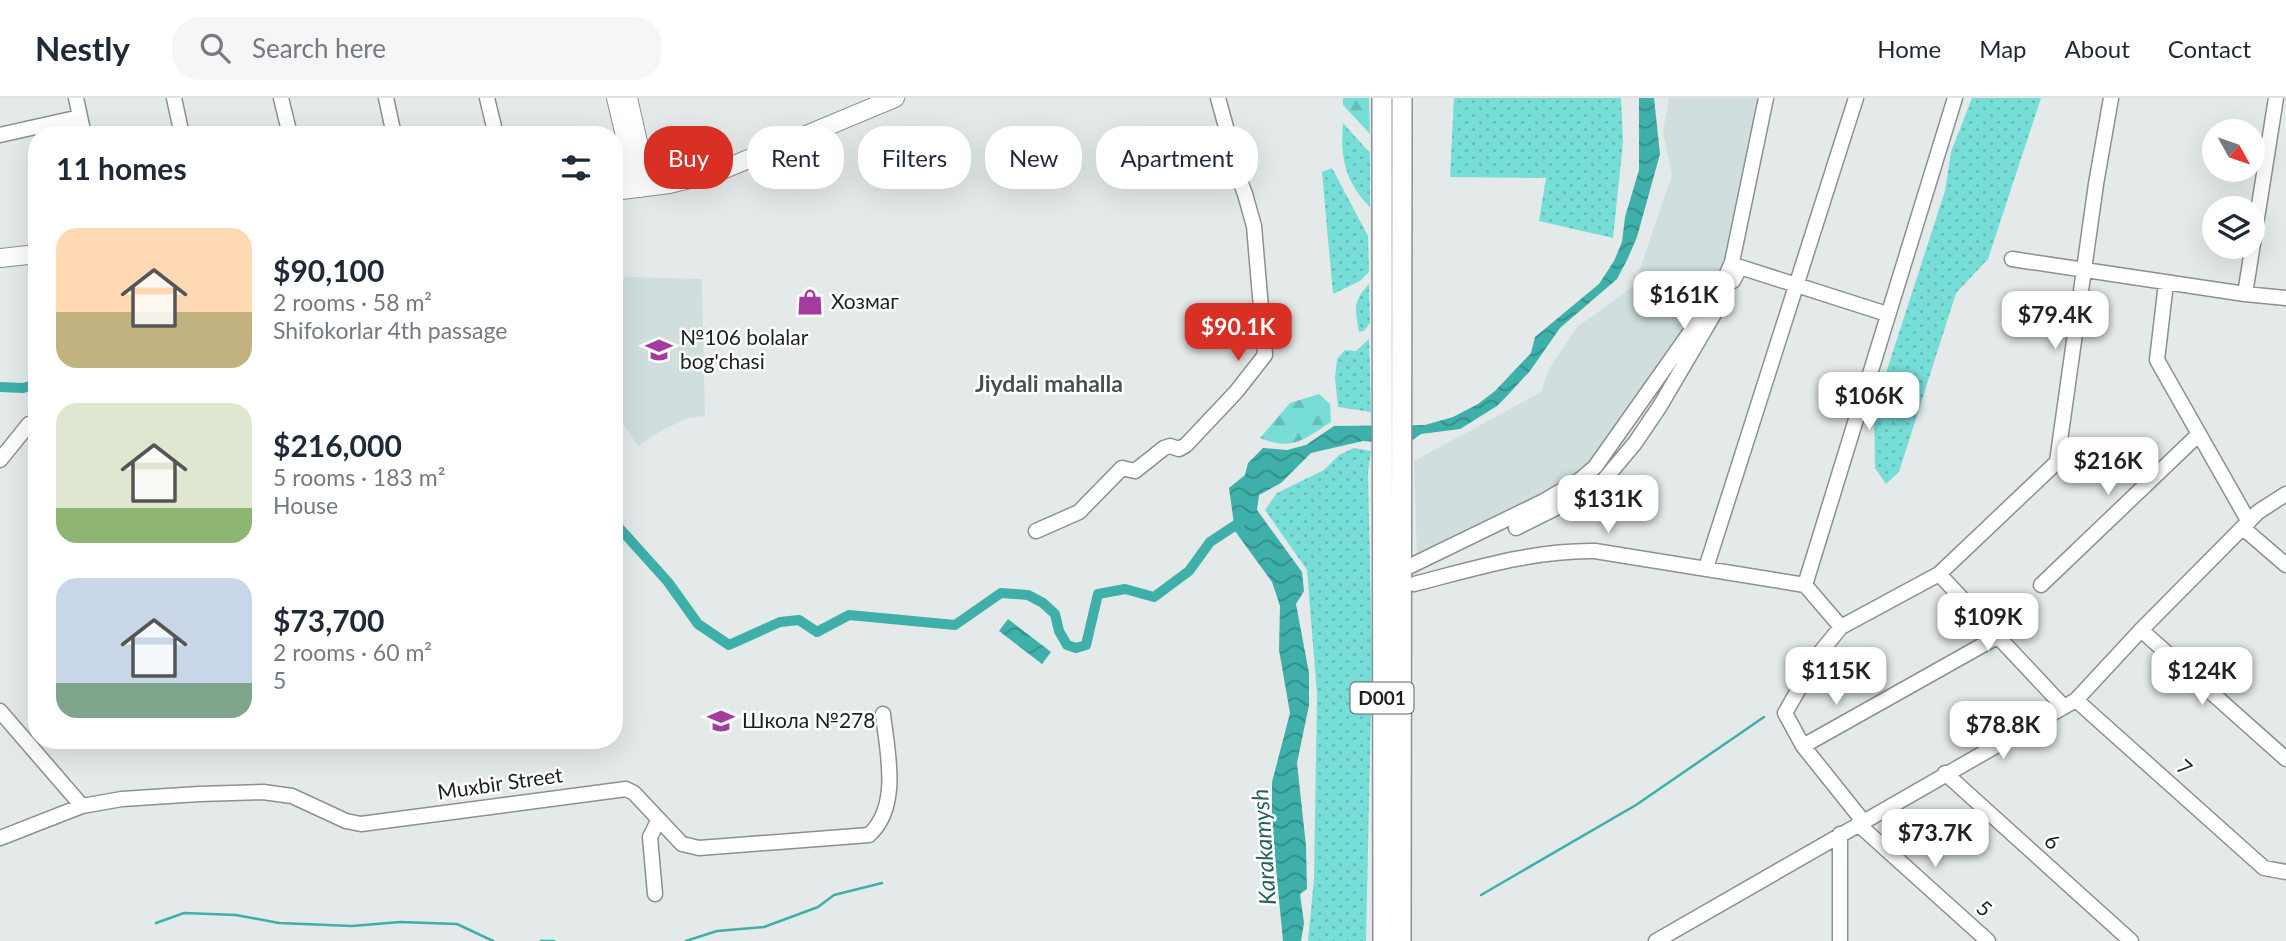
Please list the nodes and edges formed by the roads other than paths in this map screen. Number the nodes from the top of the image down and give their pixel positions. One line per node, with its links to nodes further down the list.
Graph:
1 (76, 98): 18 (street)
2 (174, 98): 21 (street)
3 (281, 98): 22 (street)
4 (386, 98): 23 (street)
5 (487, 98): 24 (street)
6 (616, 98): 25 (main road)
7 (628, 98): 29 (main road)
8 (871, 98): 29 (main road)
9 (895, 98): 29 (main road)
10 (1218, 98): 49 (street)
11 (1382, 98): 41 (highway, D001)
12 (1402, 98): 41 (highway, D001)
13 (1766, 98): 53 (street)
14 (1857, 98): 37 (street)
15 (1955, 98): 40 (street)
16 (2111, 98): 35 (street)
17 (2276, 98): 38 (street)
18 (80, 117): 19 (street); 20 (street)
19 (40, 126)
20 (82, 126)
21 (181, 126)
22 (288, 126)
23 (392, 126)
24 (494, 126)
25 (623, 126)
26 (623, 127): 29 (main road)
27 (28, 129): 28 (street)
28 (0, 135)
29 (633, 181)
30 (28, 246): 31 (main road)
31 (0, 249)
32 (28, 255): 33 (main road)
33 (0, 258)
34 (2012, 259): 35 (street)
35 (2084, 271): 36 (street); 52 (street)
36 (2166, 283): 38 (street); 43 (street)
37 (1797, 285): 40 (street); 48 (street); 51 (street)
38 (2245, 295): 39 (street)
39 (2286, 298)
40 (1887, 314): 54 (street)
41 (1392, 406): 44 (highway, D001)
42 (28, 425): 45 (street)
43 (2199, 434): 47 (street); 55 (street)
44 (1391, 456): 53 (highway, D001); 70 (highway, D001)
45 (0, 460)
46 (2286, 494): 47 (street)
47 (2246, 525): 50 (street); 57 (street)
48 (1516, 528)
49 (1036, 531)
50 (2286, 565)
51 (1706, 568): 53 (street); 54 (street)
52 (1939, 574): 56 (street); 58 (street, 7)
53 (1407, 578): 70 (highway, D001)
54 (1805, 585): 56 (street)
55 (2041, 585)
56 (1841, 627): 63 (street, 5)
57 (2141, 629): 59 (street); 65 (street)
58 (1997, 636): 59 (street, 7); 63 (street)
59 (2070, 703): 66 (street); 73 (street, 7)
60 (0, 711): 62 (street)
61 (883, 714): 68 (street, Muxbir Street)
62 (28, 743)
63 (1803, 746): 69 (street, 5)
64 (33, 749): 67 (street)
65 (2286, 759)
66 (1945, 773): 69 (street); 80 (street, 6)
67 (82, 806): 68 (street, Muxbir Street); 72 (street, Muxbir Street)
68 (658, 821): 74 (street)
69 (1861, 822): 71 (street); 79 (street, 5)
70 (1392, 827): 75 (highway, D001); 76 (highway, D001)
71 (1840, 834): 77 (street); 78 (street)
72 (0, 838)
73 (2286, 872)
74 (655, 894)
75 (1382, 941)
76 (1401, 941)
77 (1656, 941)
78 (1840, 941)
79 (1988, 941)
80 (2131, 941)

